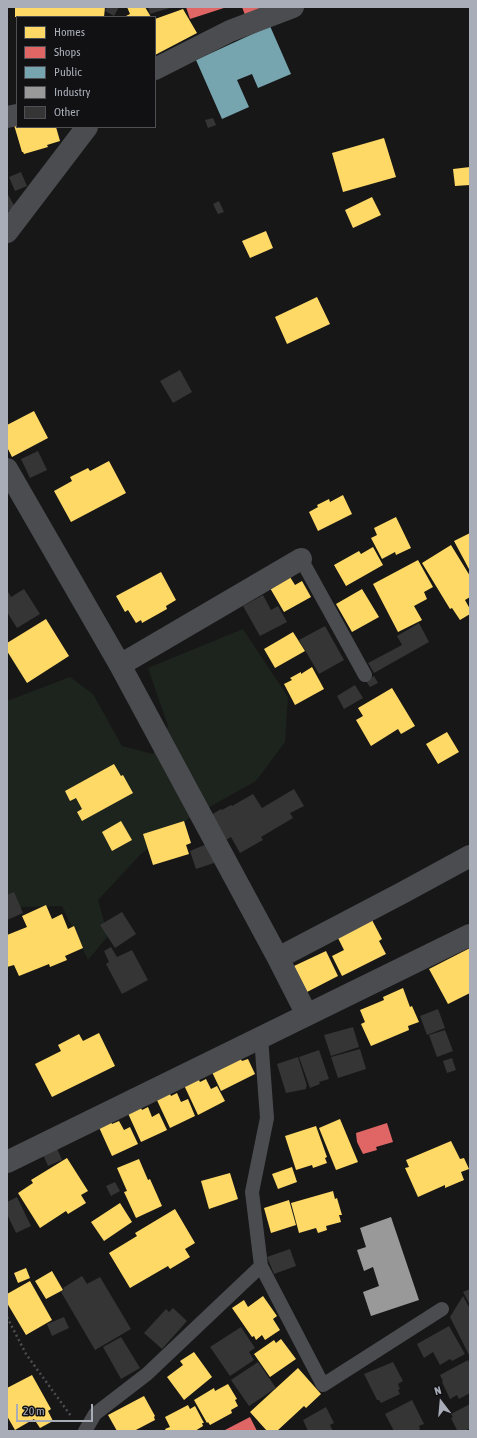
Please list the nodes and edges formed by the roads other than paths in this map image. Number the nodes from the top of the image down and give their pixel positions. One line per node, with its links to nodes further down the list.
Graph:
1 (293, 7): 2 (street)
2 (156, 68)
3 (86, 128): 4 (street)
4 (7, 232)
5 (7, 469): 7 (street)
6 (301, 559): 7 (street); 8 (lane)
7 (120, 665): 11 (street)
8 (365, 675)
9 (470, 856): 11 (street)
10 (470, 935): 12 (street)
11 (278, 958): 12 (street)
12 (307, 1015): 13 (street)
13 (261, 1036): 14 (street); 15 (lane)
14 (7, 1162)
15 (261, 1266): 16 (lane); 17 (lane)
16 (442, 1309)
17 (86, 1431)

